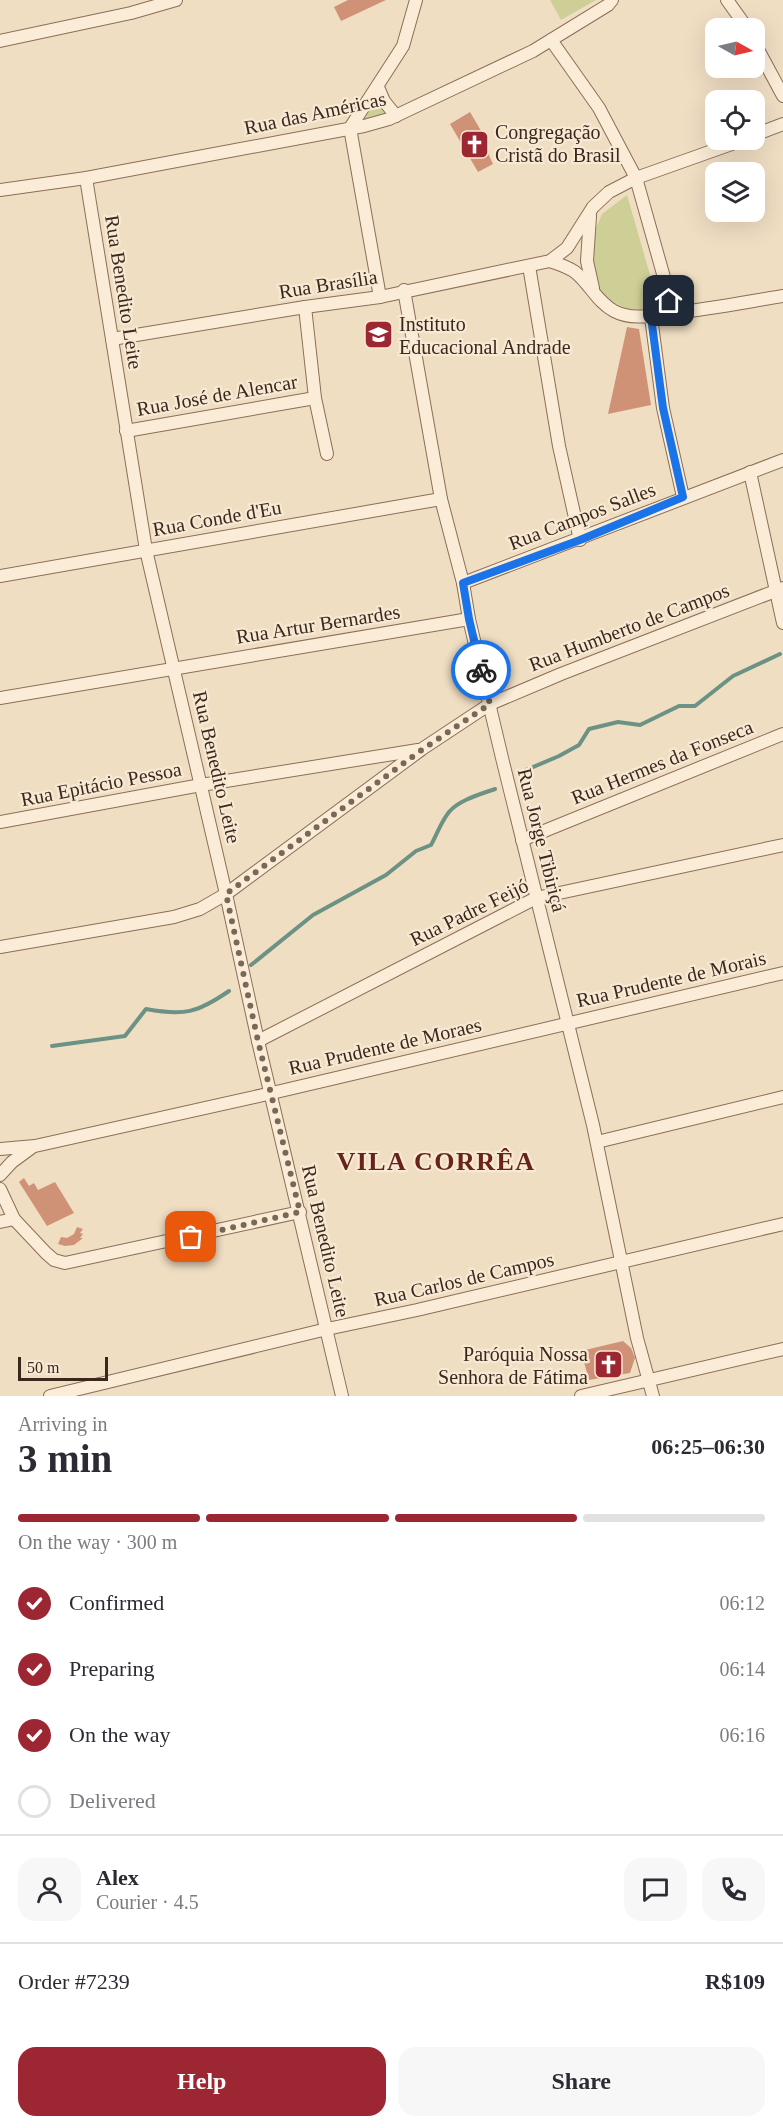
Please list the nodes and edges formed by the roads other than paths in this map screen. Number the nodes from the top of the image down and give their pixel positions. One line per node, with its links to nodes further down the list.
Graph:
1 (176, 0): 7 (street)
2 (416, 0): 9 (street)
3 (612, 0): 6 (street, Rua das Américas)
4 (727, 0): 5 (street)
5 (740, 18)
6 (552, 40): 11 (street, Rua das Américas); 17 (street)
7 (0, 41)
8 (765, 62): 10 (street)
9 (378, 87): 11 (street); 13 (street)
10 (783, 96)
11 (396, 116): 13 (street, Rua das Américas)
12 (783, 124): 14 (street)
13 (350, 128): 16 (street, Rua das Américas); 24 (street)
14 (765, 131)
15 (715, 150): 17 (street)
16 (86, 178): 18 (street, Rua das Américas); 29 (street, Rua Benedito Leite)
17 (636, 178): 19 (street); 27 (street)
18 (0, 190)
19 (590, 212): 20 (street); 25 (street)
20 (550, 261): 21 (street, Rua Brasília); 25 (street)
21 (529, 266): 22 (street, Rua Brasília); 37 (street)
22 (404, 290): 24 (street, Rua Brasília); 36 (street, Rua Jorge Tibiriçá)
23 (783, 296): 27 (street)
24 (380, 297): 26 (street, Rua Brasília)
25 (596, 297): 28 (street)
26 (305, 307): 29 (street, Rua Brasília); 30 (street)
27 (672, 313): 28 (street)
28 (651, 317): 35 (street)
29 (112, 339): 31 (street, Rua Benedito Leite)
30 (315, 398): 31 (street, Rua José de Alencar); 32 (street)
31 (126, 431): 38 (street, Rua Benedito Leite)
32 (327, 454)
33 (783, 460): 34 (street, Rua Campos Salles)
34 (750, 472): 35 (street, Rua Campos Salles); 41 (street)
35 (683, 497): 37 (street, Rua Campos Salles)
36 (441, 499): 38 (street, Rua Conde d'Eu); 40 (street, Rua Jorge Tibiriçá)
37 (580, 540): 40 (street, Rua Campos Salles)
38 (146, 550): 39 (street, Rua Conde d'Eu); 44 (street, Rua Benedito Leite)
39 (0, 576)
40 (463, 583): 42 (street, Rua Jorge Tibiriçá)
41 (779, 589): 43 (street); 46 (street, Rua Humberto de Campos)
42 (469, 619): 44 (street, Rua Artur Bernardes); 46 (street, Rua Jorge Tibiriçá)
43 (783, 623)
44 (174, 668): 45 (street, Rua Artur Bernardes); 49 (street, Rua Benedito Leite)
45 (0, 698)
46 (490, 704): 48 (street, Rua Humberto de Campos); 51 (street, Rua Jorge Tibiriçá)
47 (783, 734): 51 (street, Rua Hermes da Fonseca)
48 (423, 749): 49 (street, Rua Epitácio Pessoa); 53 (street, Rua Humberto de Campos)
49 (201, 785): 50 (street, Rua Epitácio Pessoa); 53 (street, Rua Benedito Leite)
50 (0, 822)
51 (522, 840): 54 (street, Rua Jorge Tibiriçá)
52 (783, 846): 54 (street, Rua Padre Feijó)
53 (226, 894): 55 (street, Rua Humberto de Campos); 58 (street, Rua Benedito Leite)
54 (536, 898): 57 (street, Rua Jorge Tibiriçá); 58 (street, Rua Padre Feijó)
55 (0, 947)
56 (783, 973): 57 (street, Rua Prudente de Morais)
57 (567, 1023): 59 (street, Rua Prudente de Moraes); 61 (street, Rua Jorge Tibiriçá)
58 (258, 1041): 59 (street, Rua Benedito Leite)
59 (272, 1093): 62 (street, Rua Prudente de Moraes); 66 (street, Rua Benedito Leite)
60 (783, 1097): 61 (street)
61 (597, 1142): 70 (street, Rua Jorge Tibiriçá)
62 (35, 1146): 63 (street, Rua Prudente de Moraes); 64 (street, Rua Prudente de Moraes)
63 (0, 1149)
64 (0, 1175)
65 (0, 1189): 67 (street)
66 (300, 1212): 67 (street); 71 (street, Rua Benedito Leite)
67 (14, 1219): 68 (street)
68 (0, 1222)
69 (783, 1224): 70 (street, Rua Carlos de Campos)
70 (620, 1262): 71 (street, Rua Carlos de Campos); 73 (street, Rua Jorge Tibiriçá)
71 (327, 1329): 74 (street, Rua Carlos de Campos); 75 (street, Rua Benedito Leite)
72 (783, 1349): 73 (street)
73 (650, 1381): 76 (street); 77 (street, Rua Jorge Tibiriçá)
74 (50, 1396)
75 (342, 1396)
76 (581, 1396)
77 (653, 1396)

